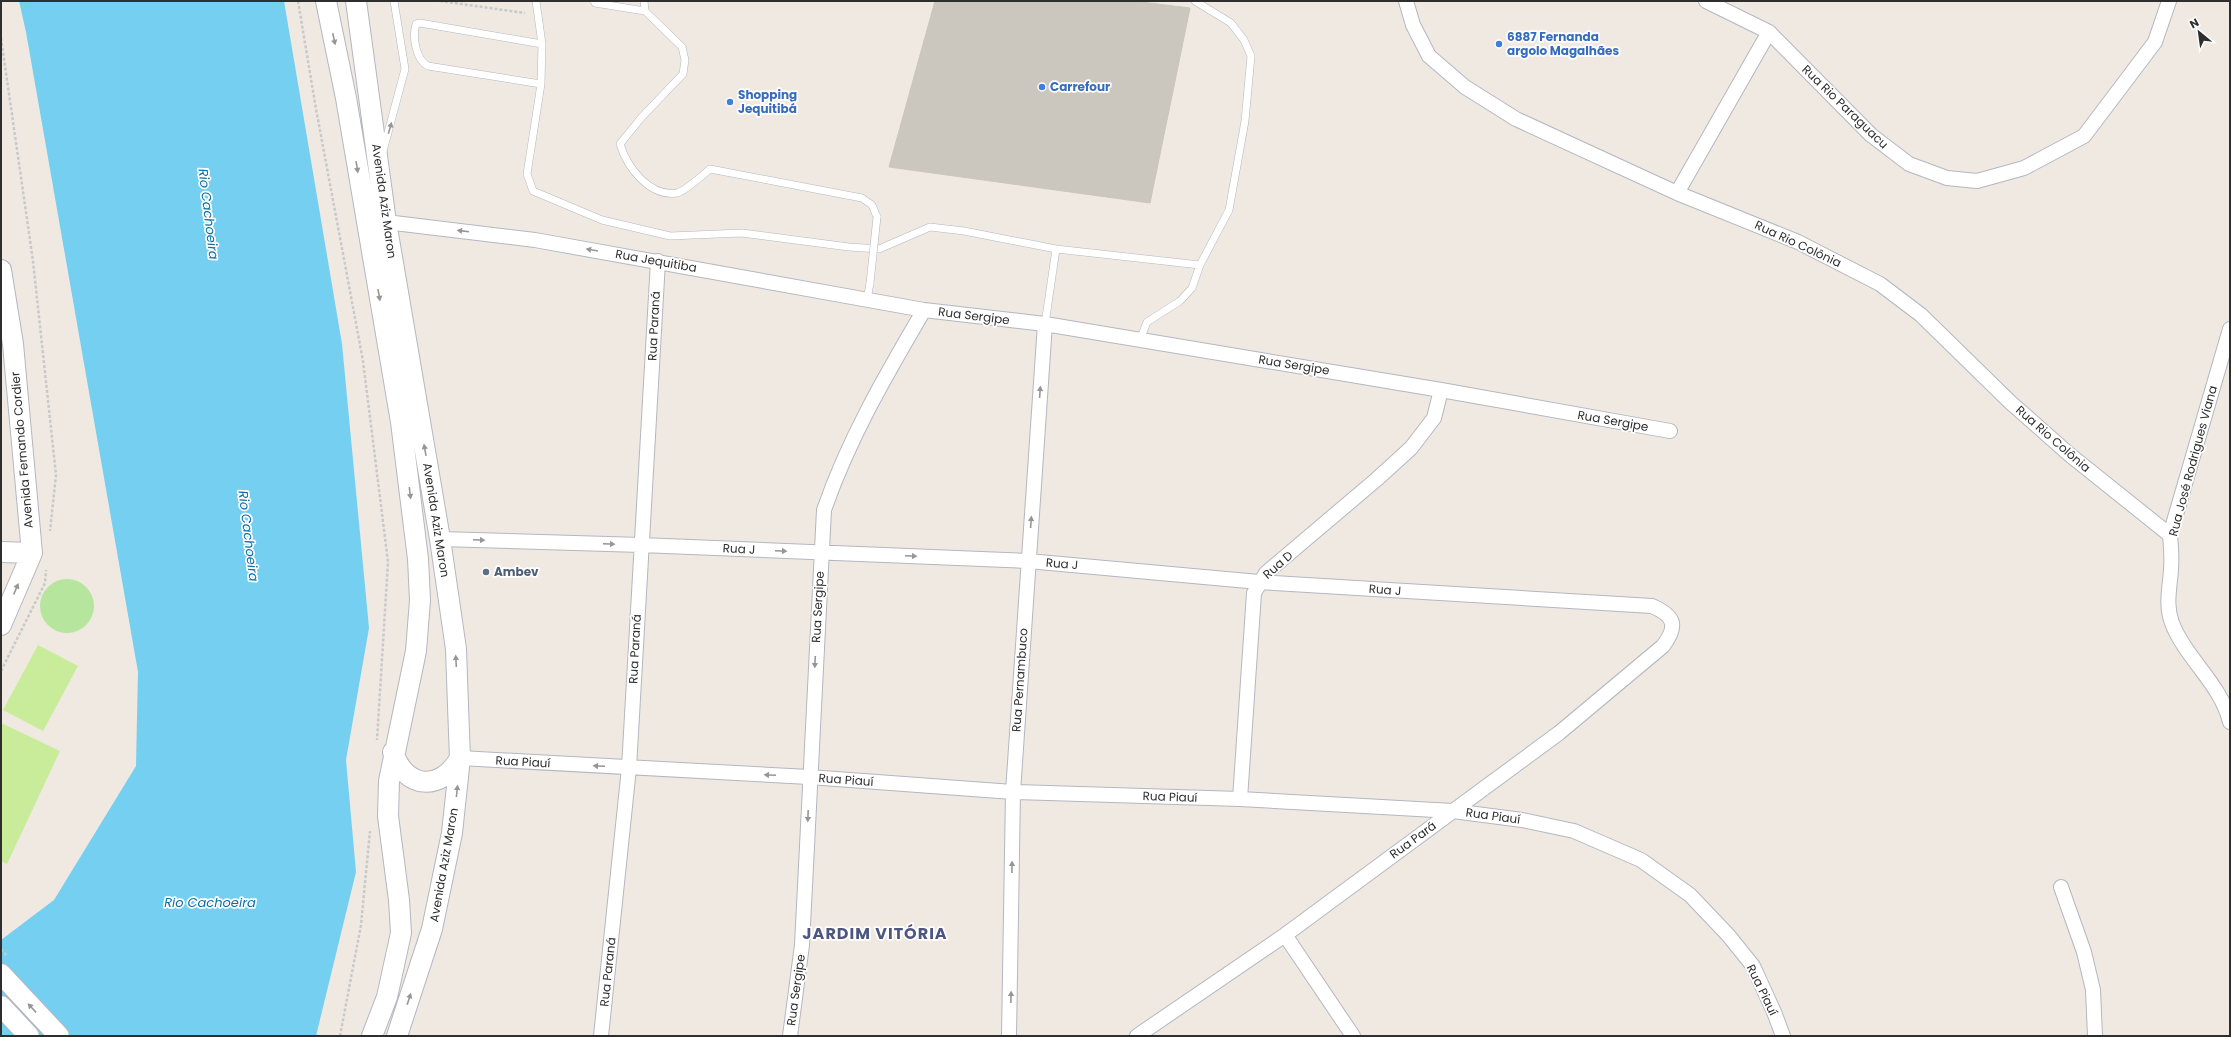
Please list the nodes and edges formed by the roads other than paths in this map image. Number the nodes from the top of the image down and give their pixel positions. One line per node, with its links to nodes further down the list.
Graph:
1 (326, 1): 40 (main road, Avenida Aziz Maron, one-way to 40)
2 (356, 1): 15 (main road, Avenida Aziz Maron)
3 (394, 1): 15 (lane, one-way to 3)
4 (536, 1): 13 (lane)
5 (594, 1): 11 (lane)
6 (644, 1): 11 (lane)
7 (1195, 1): 20 (lane)
8 (1406, 1): 16 (street, Rua Rio Colônia)
9 (1706, 1): 12 (street, Rua Rio Paraguacu)
10 (2169, 1): 12 (street, Rua Rio Paraguacu)
11 (645, 11): 22 (lane, bridge)
12 (1769, 32): 16 (street)
13 (542, 44): 14 (lane); 14 (lane)
14 (541, 84): 18 (lane)
15 (379, 165): 17 (main road, Avenida Aziz Maron)
16 (1677, 193): 29 (street, Rua Rio Colônia)
17 (386, 222): 19 (street, Rua Jequitiba, one-way to 17); 30 (main road, Avenida Aziz Maron, one-way to 17)
18 (1056, 249): 20 (lane); 24 (lane)
19 (658, 261): 22 (street, Rua Jequitiba); 31 (street, Rua Paraná)
20 (1200, 265): 26 (lane)
21 (1, 270): 33 (main road, Avenida Fernando Cordier)
22 (867, 300): 23 (street, Rua Jequitiba)
23 (924, 310): 24 (street, Rua Sergipe); 34 (street, Rua Sergipe)
24 (1045, 324): 26 (street, Rua Sergipe); 35 (street, Rua Pernambuco, one-way to 24)
25 (2230, 329): 29 (street, Rua José Rodrigues Viana)
26 (1140, 340): 27 (street, Rua Sergipe)
27 (1441, 390): 28 (street, Rua Sergipe); 36 (street, Rua D)
28 (1670, 431)
29 (2170, 535): 39 (street, Rua José Rodrigues Viana)
30 (440, 539): 31 (street, Rua J, one-way to 31); 41 (main road, Avenida Aziz Maron, one-way to 30)
31 (641, 545): 34 (street, Rua J, one-way to 34); 42 (street, Rua Paraná)
32 (1, 552): 33 (main road)
33 (32, 553): 37 (main road, Avenida Fernando Cordier, one-way to 33)
34 (821, 553): 35 (street, Rua J, one-way to 35); 43 (street, Rua Sergipe, one-way to 43)
35 (1028, 561): 36 (street, Rua J); 44 (street, Rua Pernambuco)
36 (1260, 582): 38 (street, Rua J); 45 (street, Rua D)
37 (1, 625)
38 (1672, 627): 46 (street, Rua Pará)
39 (2230, 722)
40 (385, 749): 41 (main road); 53 (main road, Avenida Aziz Maron)
41 (460, 758): 42 (street, Rua Piauí, one-way to 41); 54 (main road, Avenida Aziz Maron, one-way to 41)
42 (629, 768): 43 (street, Rua Piauí, one-way to 42); 55 (street, Rua Paraná)
43 (809, 777): 44 (street, Rua Piauí); 56 (street, Rua Sergipe, one-way to 56)
44 (1012, 792): 45 (street, Rua Piauí); 57 (street, Rua Pernambuco, one-way to 44)
45 (1240, 799): 46 (street, Rua Piauí)
46 (1453, 811): 48 (street, Rua Pará); 60 (street, Rua Piauí)
47 (2061, 887): 61 (street)
48 (1284, 935): 58 (street, Rua Pará); 59 (street)
49 (1, 974): 52 (main road, one-way to 49)
50 (1, 1006): 51 (main road)
51 (29, 1036)
52 (59, 1036)
53 (372, 1036)
54 (397, 1036)
55 (601, 1036)
56 (790, 1036)
57 (1009, 1036)
58 (1137, 1036)
59 (1353, 1036)
60 (1782, 1036)
61 (2095, 1036)

